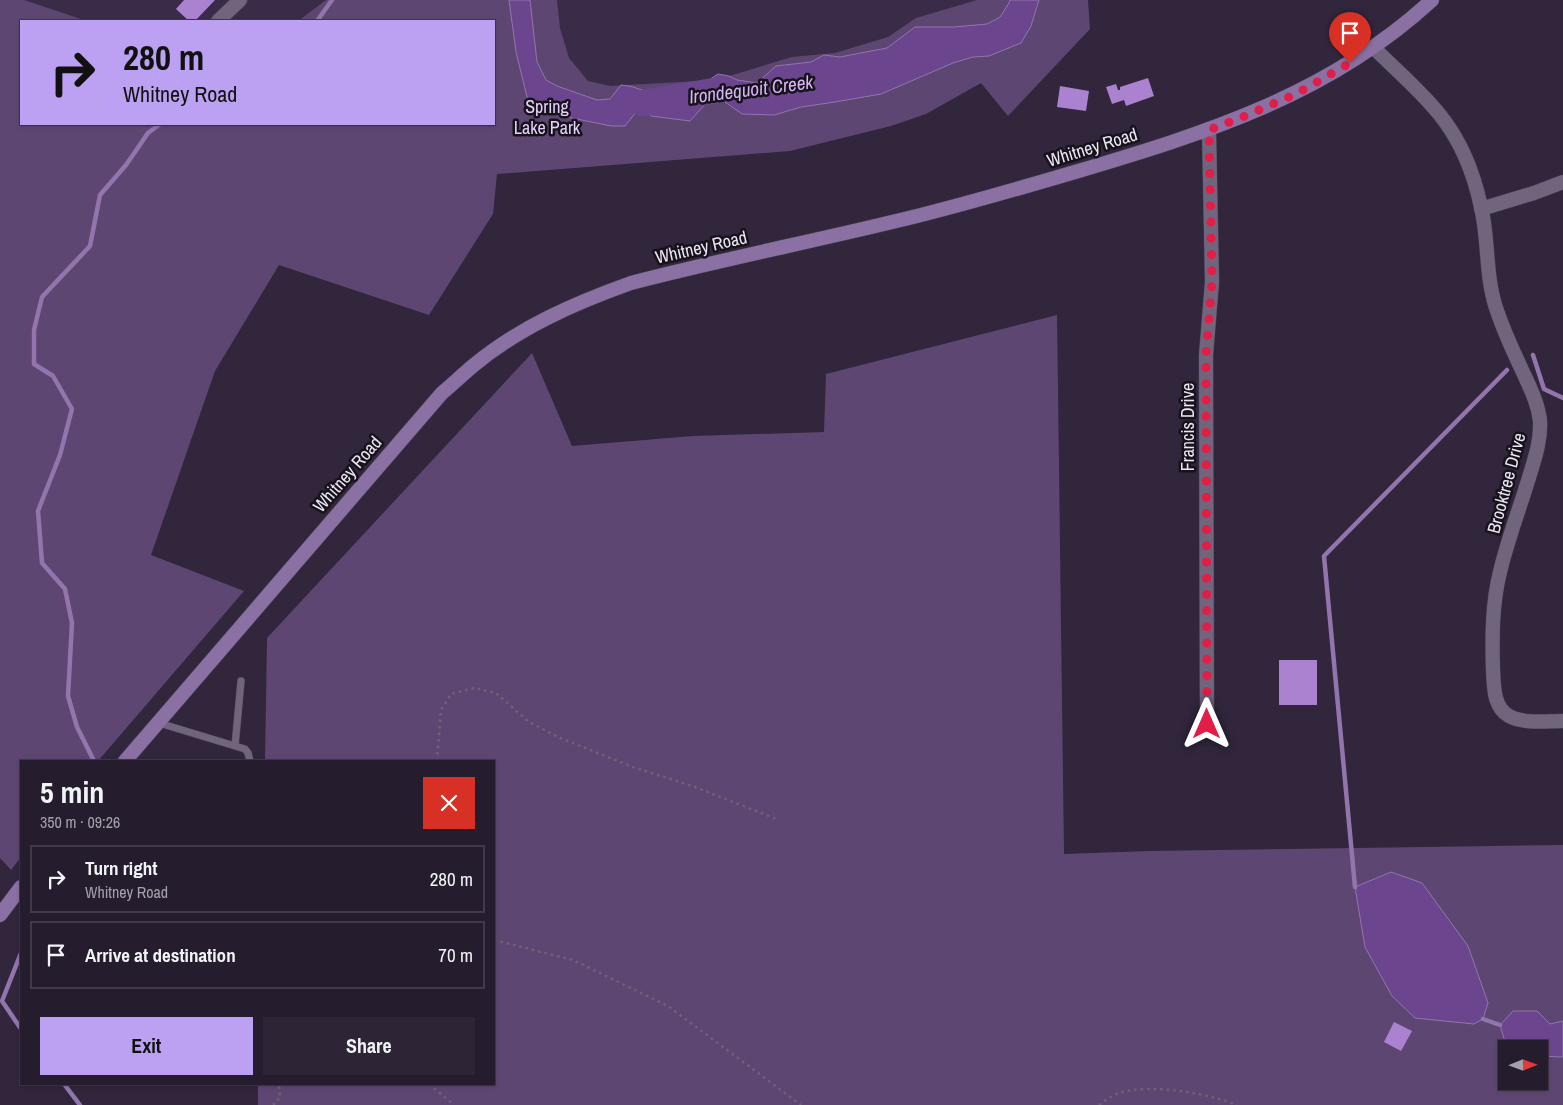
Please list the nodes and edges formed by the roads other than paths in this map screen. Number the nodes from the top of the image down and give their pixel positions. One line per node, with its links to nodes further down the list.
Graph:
1 (240, 0): 3 (street)
2 (1432, 0): 4 (main road, Whitney Road)
3 (219, 20)
4 (1374, 48): 5 (main road, Whitney Road); 7 (street, Brooktree Drive)
5 (1209, 130): 10 (main road, Whitney Road); 11 (street, Francis Drive)
6 (1563, 182): 7 (street)
7 (1481, 209): 9 (street, Brooktree Drive)
8 (241, 681): 12 (lane)
9 (1563, 721)
10 (158, 722): 12 (lane); 13 (main road, Whitney Road)
11 (1207, 724)
12 (235, 746): 14 (lane)
13 (126, 760)
14 (250, 760)
15 (20, 888): 16 (main road)
16 (0, 915)

